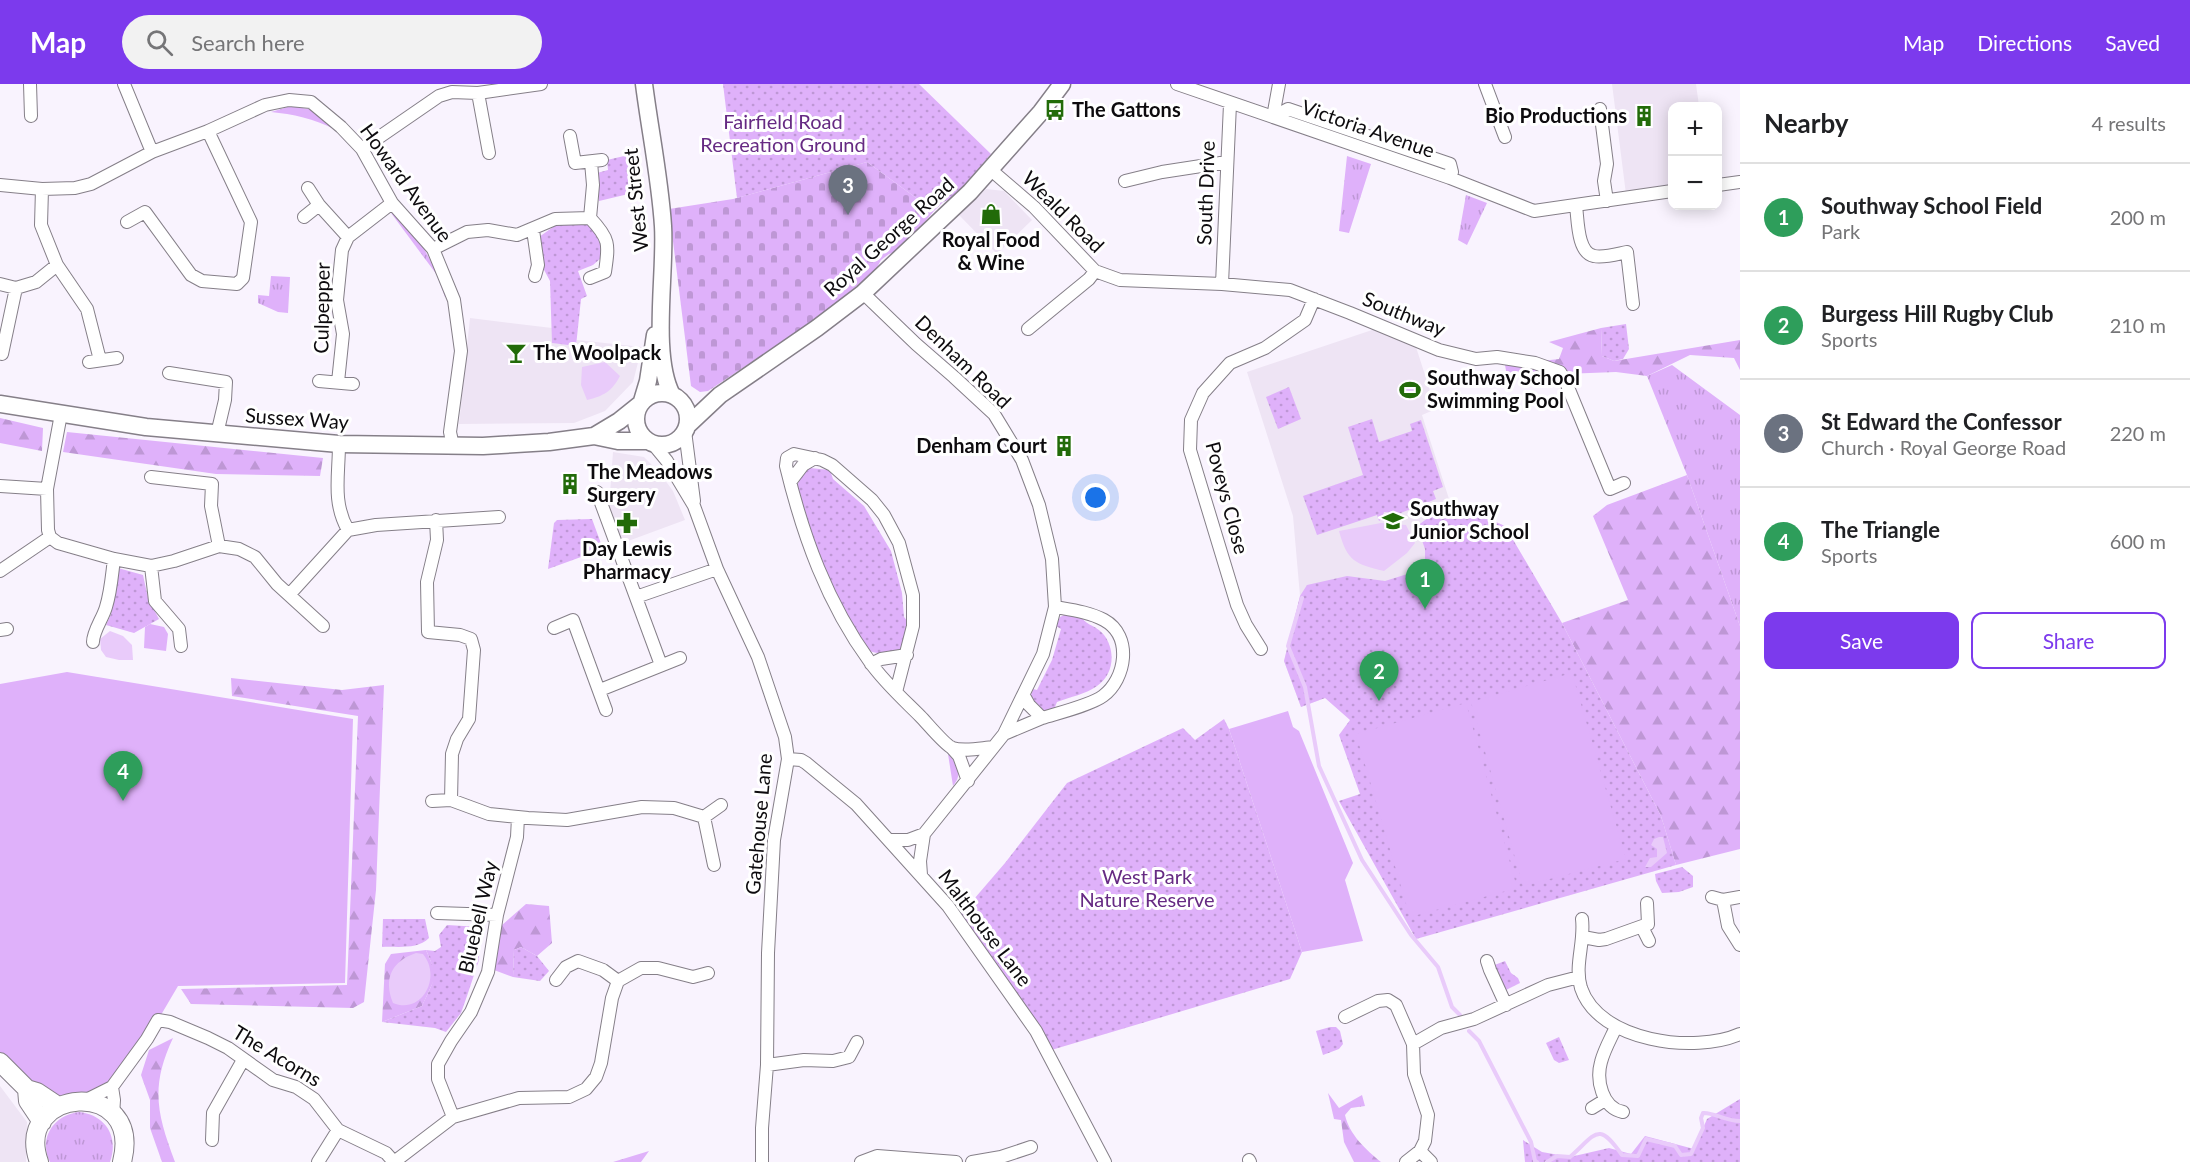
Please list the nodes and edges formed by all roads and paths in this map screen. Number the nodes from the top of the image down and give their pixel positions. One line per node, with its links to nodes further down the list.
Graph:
1 (30, 84): 12 (street)
2 (124, 84): 18 (street)
3 (541, 84): 9 (street)
4 (644, 84): 49 (street, West Street)
5 (1062, 84): 21 (street, Royal George Road)
6 (1177, 84): 10 (street, Victoria Avenue)
7 (1279, 84): 13 (street)
8 (1485, 84): 16 (street)
9 (478, 93): 17 (street); 19 (street)
10 (1230, 104): 13 (street, Victoria Avenue); 20 (street, South Drive)
11 (1600, 109): 29 (street)
12 (31, 116)
13 (1273, 117): 32 (street, Victoria Avenue)
14 (208, 131): 17 (street, Howard Avenue); 18 (street, Howard Avenue); 35 (street)
15 (570, 136): 34 (street)
16 (1504, 137)
17 (362, 149): 30 (street, Howard Avenue)
18 (152, 152): 27 (street, Howard Avenue)
19 (489, 153)
20 (1227, 162): 22 (street); 44 (street, South Drive)
21 (991, 170): 40 (street, Weald Road); 46 (street, Royal George Road)
22 (1125, 181)
23 (1740, 182): 24 (street)
24 (1722, 184)
25 (0, 185): 27 (street, Howard Avenue)
26 (308, 188): 31 (street)
27 (42, 189): 39 (street)
28 (1668, 192): 29 (street)
29 (1607, 201): 32 (street)
30 (392, 203): 37 (street); 38 (street, Howard Avenue)
31 (319, 205): 33 (street); 37 (street)
32 (1576, 206): 48 (street)
33 (304, 218)
34 (590, 218): 36 (street); 42 (street)
35 (127, 222)
36 (533, 230): 38 (street); 41 (street)
37 (348, 237): 55 (street, Culpepper)
38 (433, 249): 67 (street, Howard Avenue)
39 (57, 265): 45 (street); 52 (street)
40 (1095, 271): 44 (street, Southway); 50 (street, Weald Road)
41 (535, 276)
42 (590, 278)
43 (0, 284): 45 (street)
44 (1222, 284): 47 (street, Southway)
45 (16, 288): 51 (street)
46 (863, 292): 57 (street, Royal George Road); 85 (street, Denham Road)
47 (1314, 299): 69 (street, Southway); 92 (street, Poveys Close)
48 (1633, 303)
49 (660, 312): 58 (street, West Street); 59 (street, West Street)
50 (1028, 329)
51 (2, 354)
52 (117, 358)
53 (169, 373): 63 (street)
54 (319, 381): 55 (street, Culpepper)
55 (338, 382): 56 (street, Culpepper)
56 (353, 384)
57 (720, 395): 58 (street, Royal George Road); 62 (street, Royal George Road)
58 (677, 399): 59 (street); 62 (street)
59 (641, 403): 64 (street, Sussex Way); 65 (street)
60 (0, 404): 61 (street, Sussex Way)
61 (61, 414): 63 (street, Sussex Way); 71 (street)
62 (686, 428): 65 (street); 73 (street, Gatehouse Lane)
63 (217, 434): 66 (street, Sussex Way)
64 (594, 436): 65 (street, Sussex Way); 67 (street, Sussex Way)
65 (650, 442): 73 (street, Gatehouse Lane)
66 (339, 444): 67 (street, Sussex Way); 76 (street)
67 (453, 446)
68 (151, 477): 78 (street)
69 (1624, 483)
70 (0, 486): 71 (street)
71 (47, 489): 77 (street)
72 (597, 492): 84 (street)
73 (694, 506): 81 (street, Gatehouse Lane)
74 (499, 517): 75 (street)
75 (436, 520): 76 (street); 88 (street)
76 (348, 530): 83 (street)
77 (50, 537): 79 (street); 82 (street)
78 (219, 546): 80 (street); 83 (street)
79 (114, 559): 80 (street); 90 (street)
80 (151, 566): 91 (street)
81 (717, 569): 84 (street); 105 (street, Gatehouse Lane)
82 (0, 571)
83 (289, 594): 86 (street)
84 (636, 597): 95 (street)
85 (1055, 607): 99 (street, Denham Road); 101 (street, Denham Road)
86 (323, 626)
87 (554, 628): 97 (street)
88 (428, 632): 89 (street); 107 (street)
89 (415, 635)
90 (93, 642)
91 (181, 646)
92 (1261, 649)
93 (907, 655): 96 (street); 96 (street); 98 (street)
94 (680, 658): 95 (street)
95 (662, 664): 97 (street)
96 (872, 664): 98 (street)
97 (600, 690): 100 (street)
98 (896, 692): 103 (street)
99 (1024, 696): 101 (street); 102 (street, Denham Road)
100 (606, 710)
101 (1042, 718): 102 (street, Denham Road)
102 (1004, 734): 104 (street, Denham Road)
103 (951, 747): 104 (street); 106 (street)
104 (993, 747): 106 (street, Denham Road)
105 (788, 759): 113 (street, Malthouse Lane); 138 (street, Gatehouse Lane)
106 (968, 781): 112 (street, Denham Road)
107 (451, 800): 108 (street); 110 (street)
108 (432, 801)
109 (721, 805): 111 (street)
110 (518, 817): 111 (street); 119 (street, Bluebell Way)
111 (704, 817): 114 (street)
112 (924, 834): 113 (street); 115 (street)
113 (891, 840): 115 (street, Malthouse Lane)
114 (714, 865)
115 (921, 875): 162 (street, Malthouse Lane)
116 (1740, 897): 124 (street)
117 (1647, 903): 121 (street)
118 (437, 913): 119 (street)
119 (497, 915): 147 (street, Bluebell Way)
120 (1582, 919): 122 (street)
121 (1642, 927): 122 (street); 123 (street)
122 (1583, 937): 127 (street)
123 (1649, 941)
124 (1740, 945)
125 (1487, 961): 130 (street)
126 (708, 974): 129 (street)
127 (1579, 976): 130 (street); 132 (street)
128 (556, 980): 129 (street)
129 (618, 981): 147 (street)
130 (1506, 1005): 135 (street)
131 (1345, 1017): 135 (street)
132 (1616, 1027): 133 (street); 142 (street)
133 (1740, 1034)
134 (858, 1042): 138 (street)
135 (1413, 1044): 152 (street)
136 (243, 1060): 139 (street, The Acorns); 149 (street, The Acorns); 150 (street)
137 (0, 1062): 140 (main road)
138 (767, 1065): 158 (street, Gatehouse Lane)
139 (112, 1087): 141 (street); 146 (street)
140 (27, 1089): 143 (main road); 148 (main road)
141 (86, 1100): 143 (main road); 146 (main road)
142 (1605, 1100): 144 (street); 145 (street)
143 (58, 1106): 148 (main road)
144 (1592, 1108)
145 (1623, 1112)
146 (113, 1115): 155 (main road)
147 (453, 1117): 157 (street)
148 (42, 1122): 154 (main road)
149 (338, 1130): 156 (street); 157 (street, The Acorns)
150 (212, 1140)
151 (1031, 1147): 161 (street)
152 (1420, 1151): 163 (street); 164 (street)
153 (915, 1160): 159 (street); 160 (street)
154 (39, 1162)
155 (122, 1162)
156 (318, 1162)
157 (394, 1162)
158 (762, 1162)
159 (861, 1162)
160 (956, 1162)
161 (972, 1162)
162 (1105, 1162)
163 (1406, 1162)
164 (1431, 1162)

